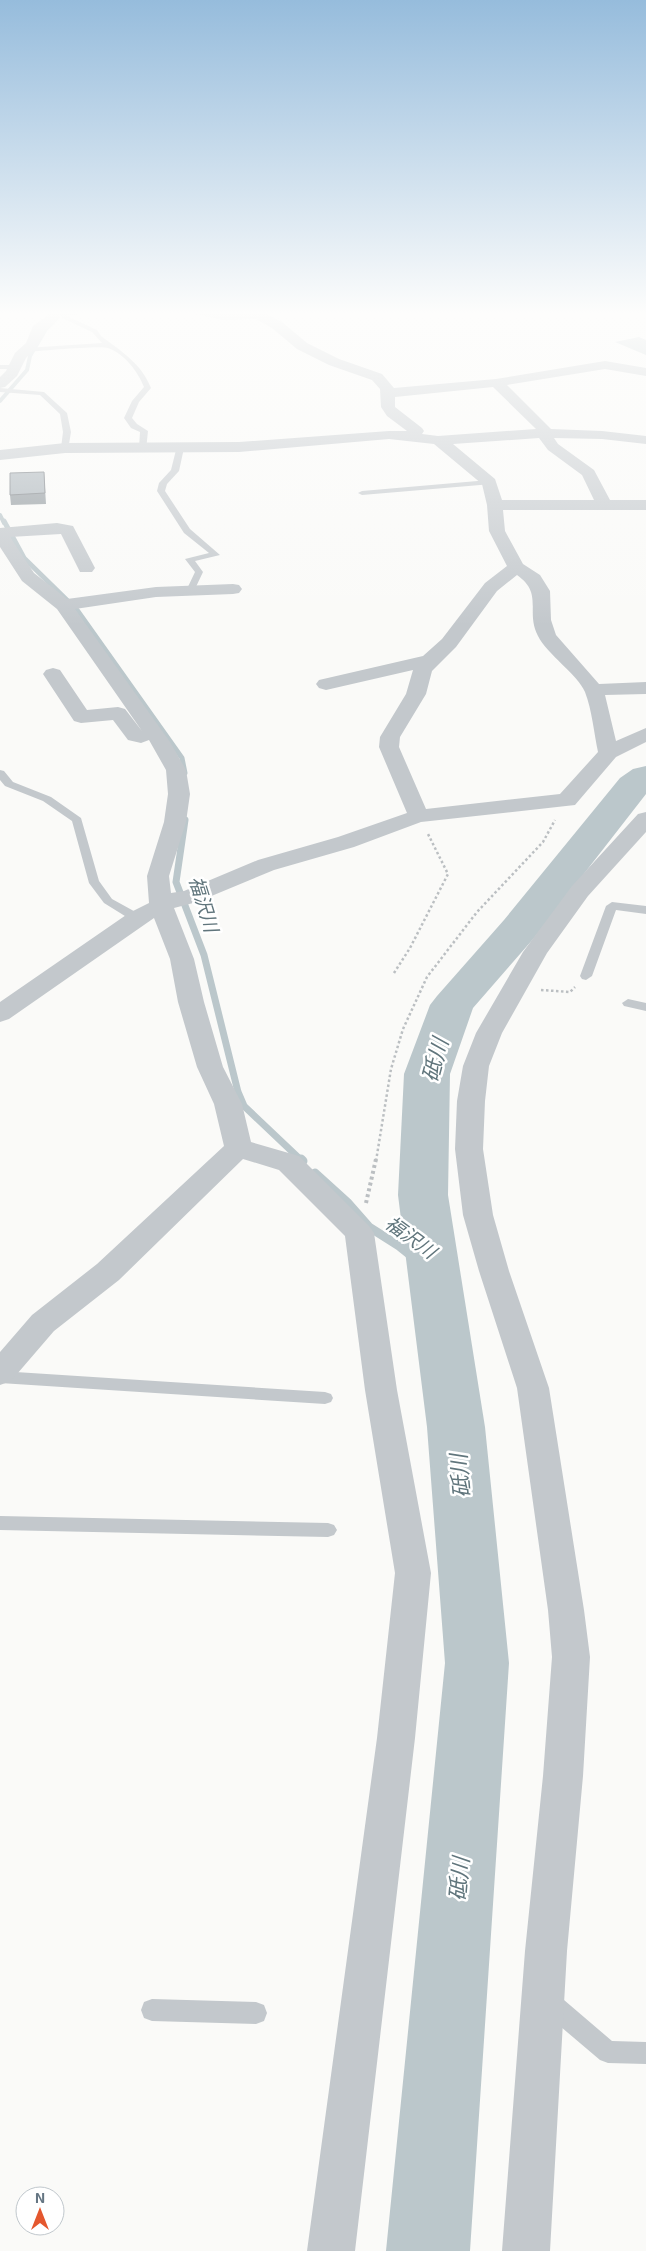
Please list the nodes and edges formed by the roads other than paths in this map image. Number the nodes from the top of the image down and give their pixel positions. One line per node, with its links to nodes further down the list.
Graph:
1 (64, 416): 9 (lane)
2 (128, 416): 10 (lane)
3 (396, 416): 6 (street)
4 (532, 416): 5 (street)
5 (546, 433): 7 (street); 8 (street); 16 (street)
6 (410, 436): 7 (street); 11 (street)
7 (438, 440): 13 (street)
8 (646, 440)
9 (65, 448): 10 (street); 12 (street)
10 (143, 448): 11 (street)
11 (180, 448): 23 (lane)
12 (0, 455)
13 (489, 482): 14 (lane); 15 (street)
14 (362, 493)
15 (495, 505): 16 (street); 20 (street)
16 (604, 505): 17 (street)
17 (646, 505)
18 (0, 534): 19 (street); 21 (street)
19 (7, 554): 24 (street)
20 (516, 567): 25 (street); 29 (street)
21 (86, 568)
22 (234, 589): 23 (street)
23 (190, 591): 24 (street)
24 (63, 605): 31 (street)
25 (430, 660): 27 (street); 34 (street)
26 (53, 674): 31 (street)
27 (326, 684)
28 (646, 688): 29 (street)
29 (594, 690): 32 (street)
30 (646, 734): 32 (street)
31 (158, 740): 36 (street)
32 (610, 753): 34 (street)
33 (0, 774): 38 (lane)
34 (417, 813): 36 (street)
35 (646, 819): 51 (street)
36 (175, 901): 38 (street); 43 (street)
37 (646, 910): 39 (lane)
38 (137, 918): 42 (street)
39 (586, 976)
40 (628, 1003): 41 (lane)
41 (646, 1007)
42 (0, 1014)
43 (228, 1104): 44 (street); 45 (street)
44 (238, 1148): 45 (street); 46 (street)
45 (289, 1163): 55 (street)
46 (0, 1373)
47 (0, 1377): 48 (lane)
48 (325, 1398)
49 (0, 1523): 50 (lane)
50 (328, 1530)
51 (543, 1997): 54 (lane); 56 (street)
52 (152, 2010): 53 (lane)
53 (256, 2013)
54 (646, 2053)
55 (331, 2251)
56 (526, 2251)

